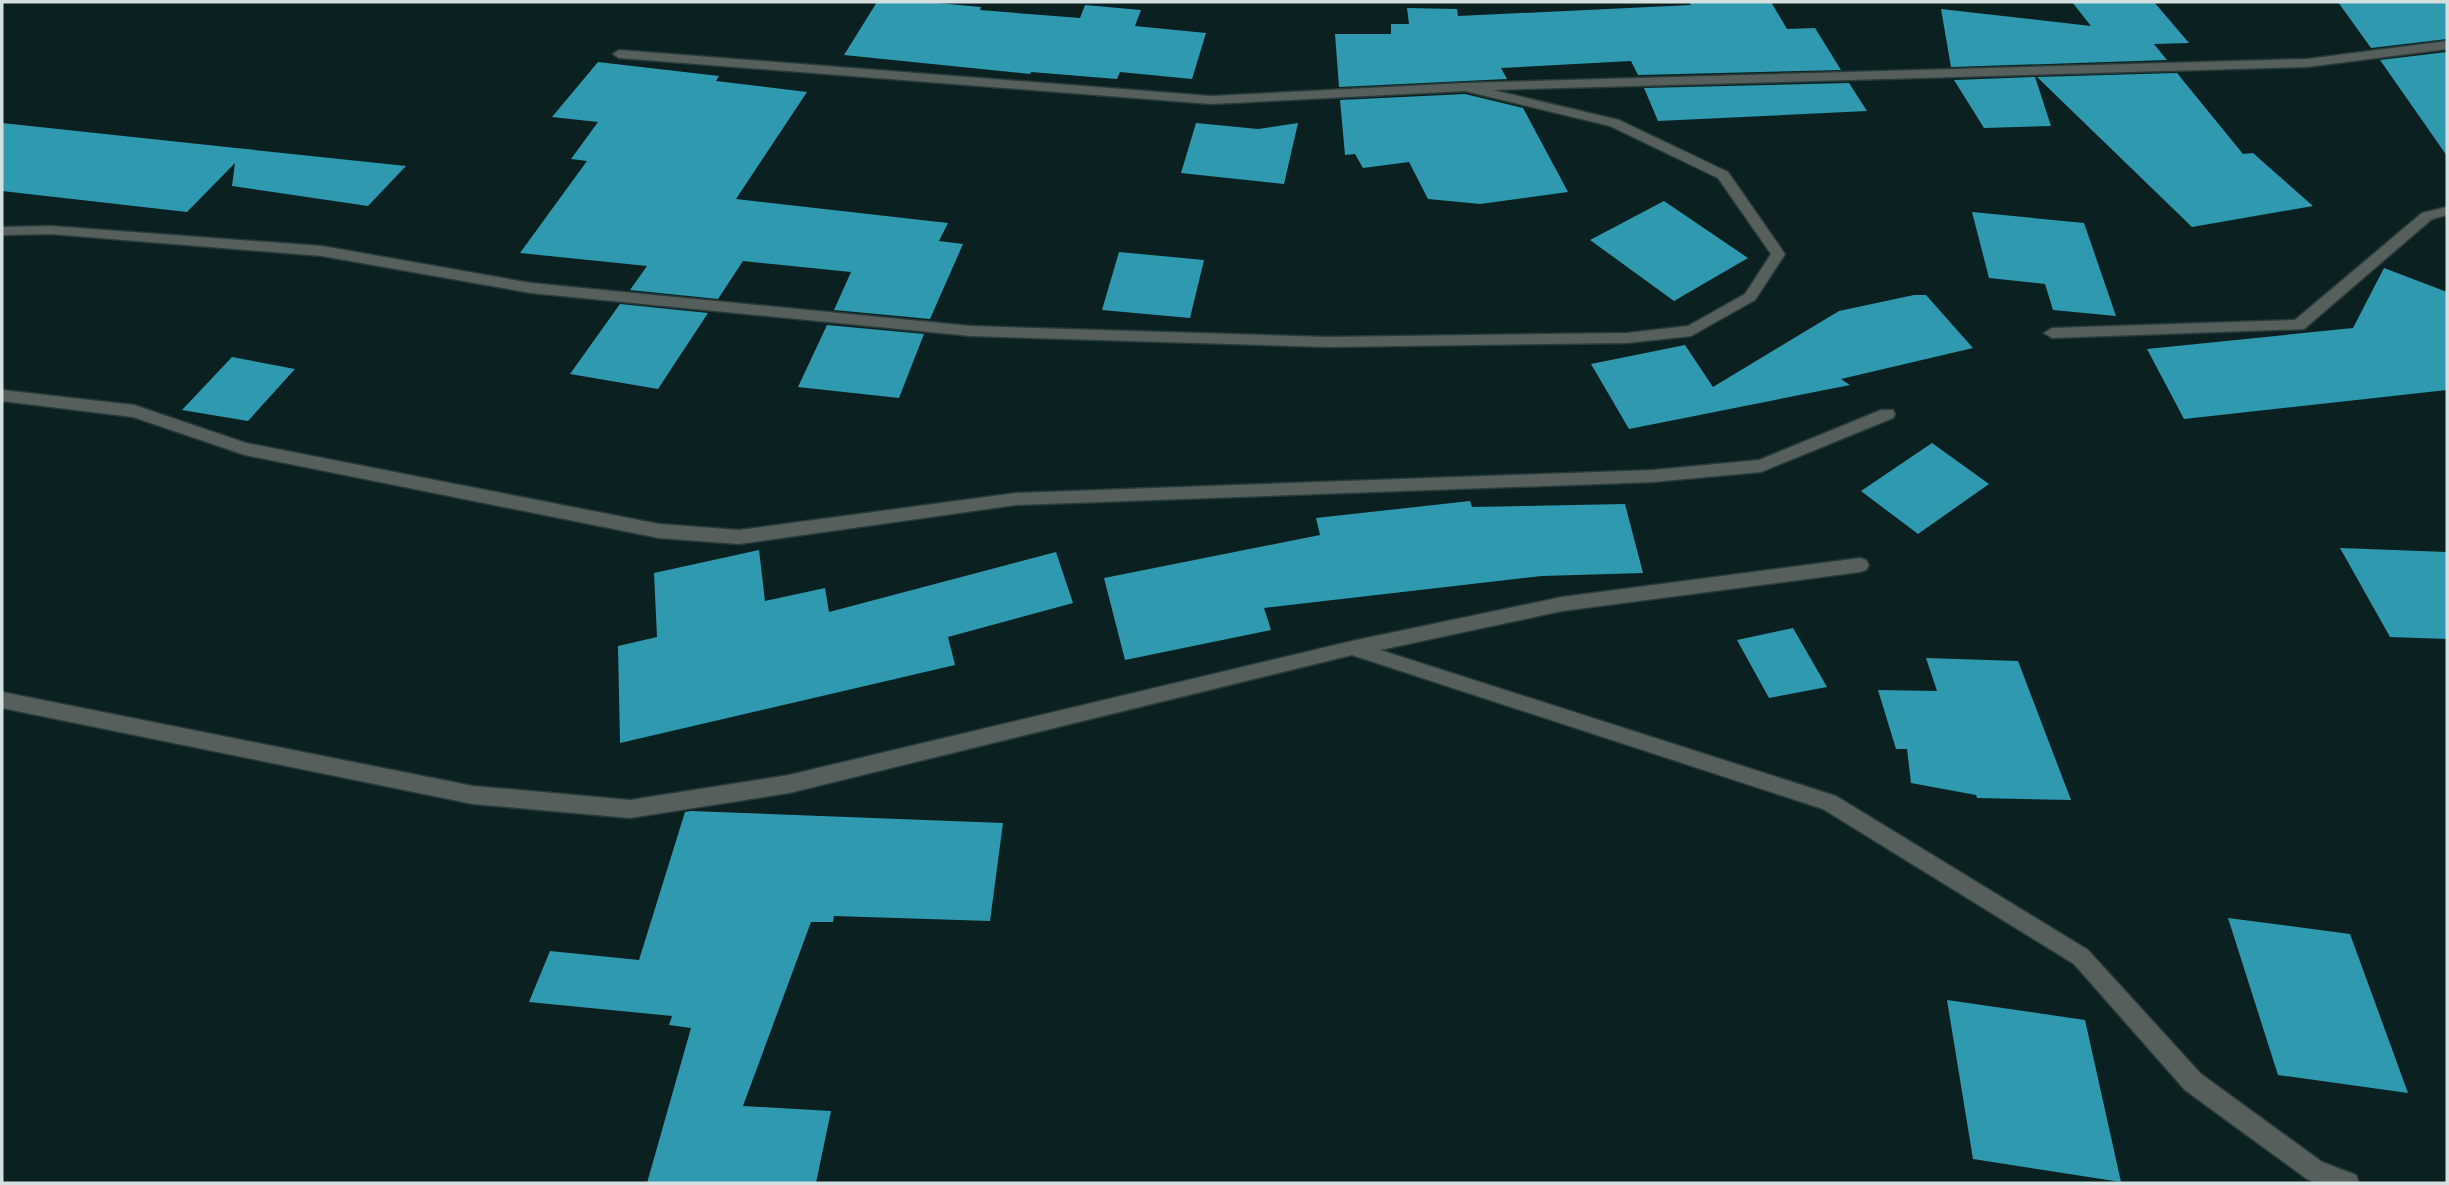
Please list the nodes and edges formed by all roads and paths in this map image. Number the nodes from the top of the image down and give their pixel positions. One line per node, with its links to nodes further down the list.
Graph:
1 (2447, 46): 3 (street)
2 (619, 54): 3 (street)
3 (1465, 87): 5 (street)
4 (2447, 211): 6 (street)
5 (2, 231)
6 (2052, 333)
7 (2, 395): 8 (street)
8 (1887, 414)
9 (1860, 565): 10 (street)
10 (1352, 648): 11 (street); 12 (street)
11 (2, 700)
12 (2348, 1183)

